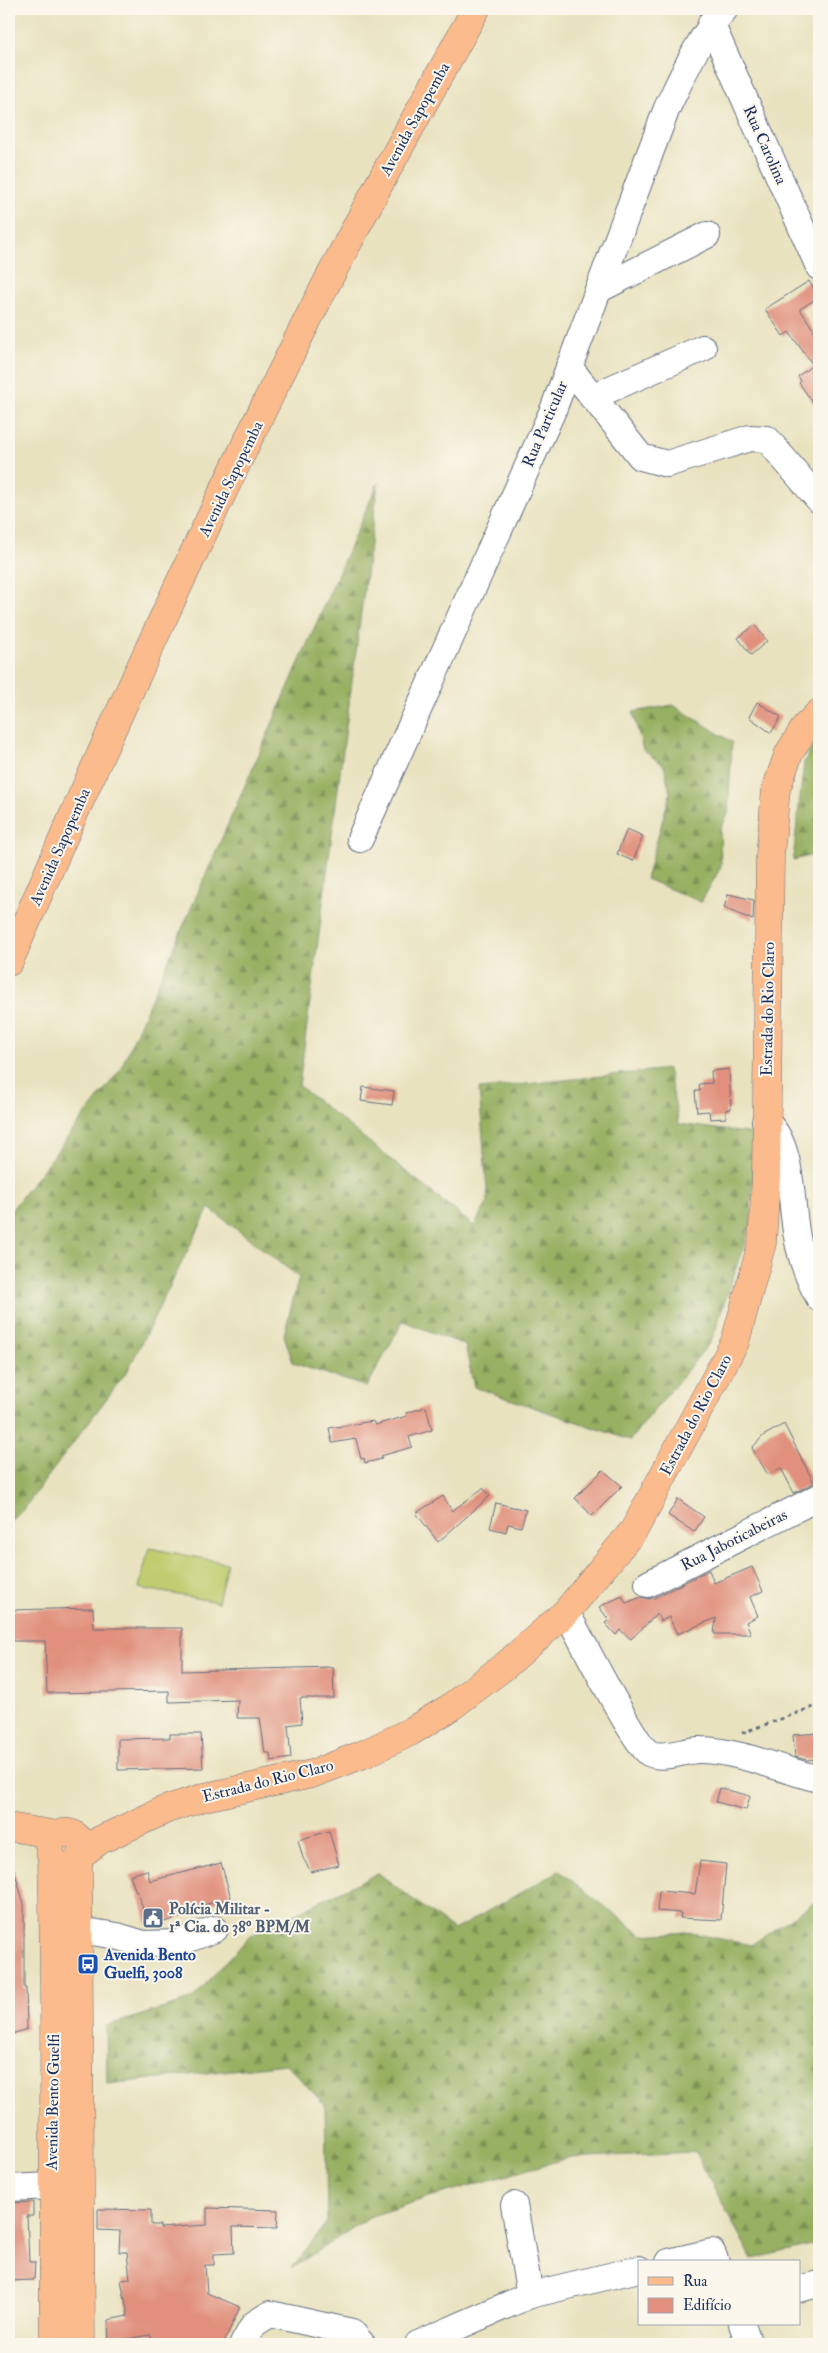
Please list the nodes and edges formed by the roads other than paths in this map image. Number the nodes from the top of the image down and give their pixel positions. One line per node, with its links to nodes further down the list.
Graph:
1 (476, 9): 12 (main road, Avenida Sapopemba)
2 (718, 16): 4 (street, Rua Carolina); 5 (street, Rua Particular)
3 (707, 234): 5 (street)
4 (819, 267)
5 (598, 290): 7 (street, Rua Particular)
6 (703, 348): 8 (street)
7 (569, 367): 8 (street); 11 (street, Rua Particular)
8 (592, 397): 9 (street)
9 (819, 500)
10 (819, 713): 13 (main road, Estrada do Rio Claro)
11 (360, 839)
12 (9, 962)
13 (765, 1120): 14 (street); 17 (main road, Estrada do Rio Claro)
14 (819, 1298)
15 (819, 1497): 16 (street, Rua Jaboticabeiras)
16 (648, 1584)
17 (566, 1612): 18 (street); 21 (main road, Estrada do Rio Claro)
18 (819, 1779)
19 (9, 1826): 21 (main road)
20 (9, 1840): 21 (main road)
21 (65, 1850): 23 (main road, Avenida Bento Guelfi); 24 (main road, Avenida Bento Guelfi)
22 (216, 1929): 23 (street)
23 (79, 1930): 35 (main road, Avenida Bento Guelfi)
24 (52, 2186): 25 (street); 34 (main road, Avenida Bento Guelfi)
25 (9, 2188)
26 (514, 2205): 32 (street)
27 (678, 2260): 28 (street)
28 (715, 2260)
29 (638, 2269): 32 (street)
30 (819, 2284): 31 (street)
31 (800, 2289)
32 (530, 2295): 38 (street)
33 (743, 2326): 39 (street)
34 (54, 2344)
35 (81, 2344)
36 (243, 2344): 37 (street)
37 (362, 2344)
38 (418, 2344)
39 (749, 2344)

